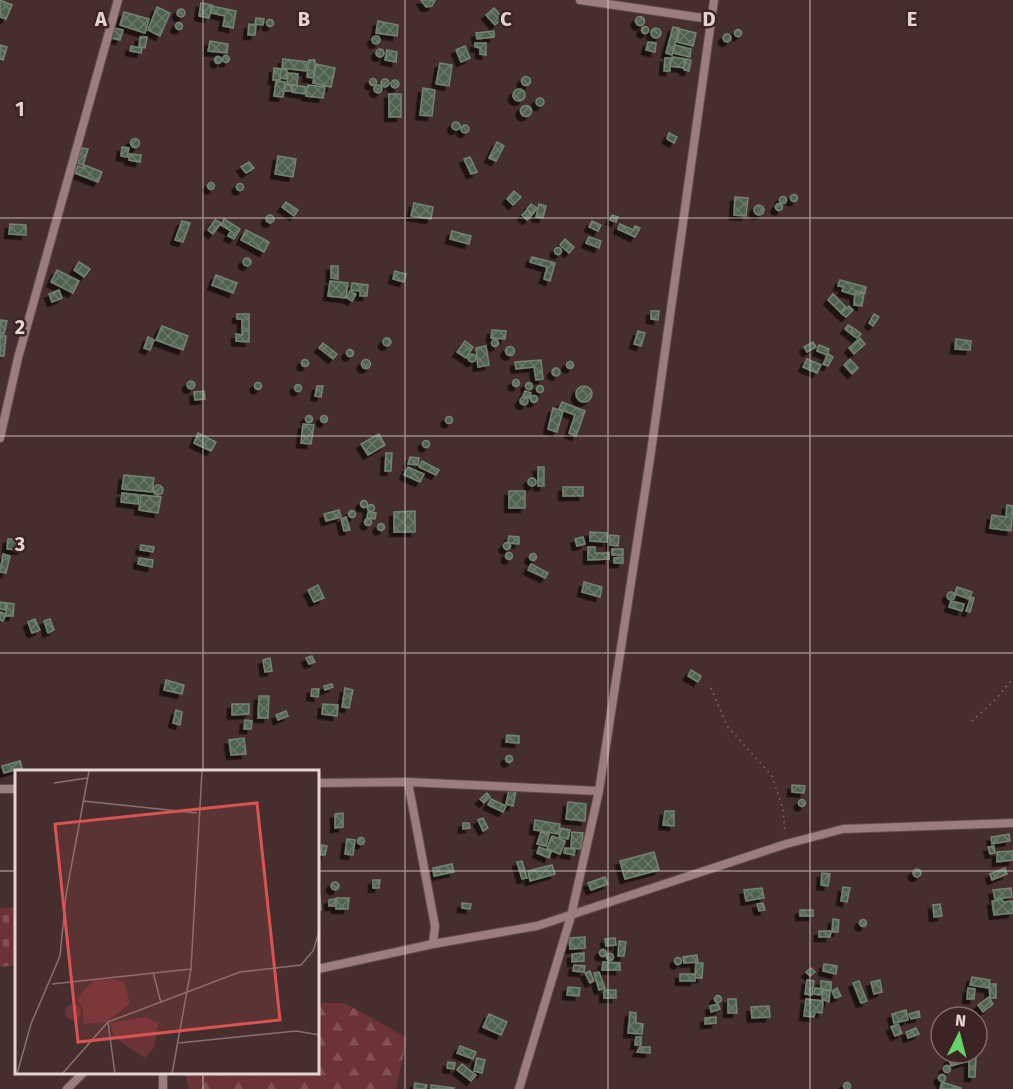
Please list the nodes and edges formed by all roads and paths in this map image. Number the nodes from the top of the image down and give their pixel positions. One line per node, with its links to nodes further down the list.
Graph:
1 (118, 0): 5 (street)
2 (580, 0): 4 (street)
3 (714, 0): 4 (street)
4 (710, 19): 11 (street)
5 (0, 438)
6 (1013, 678): 8 (path)
7 (711, 688): 13 (path)
8 (972, 721)
9 (408, 782): 10 (street); 11 (street); 15 (street)
10 (320, 783)
11 (599, 791): 14 (street)
12 (1013, 823): 13 (street)
13 (786, 844): 14 (street)
14 (571, 916): 15 (street); 19 (street)
15 (433, 944): 16 (street)
16 (320, 969)
17 (82, 1074): 18 (street)
18 (67, 1089)
19 (519, 1089)

